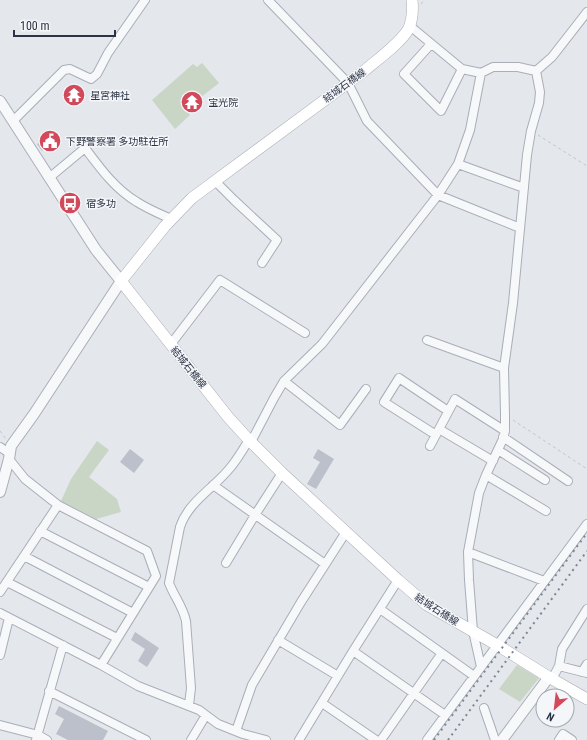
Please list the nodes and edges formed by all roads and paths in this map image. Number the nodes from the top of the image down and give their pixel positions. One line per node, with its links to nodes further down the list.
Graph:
1 (145, 0): 12 (street)
2 (268, 0): 10 (street)
3 (412, 0): 5 (main road)
4 (587, 12): 8 (street)
5 (410, 26): 6 (street); 10 (main road, 結城石橋線)
6 (431, 44): 7 (street); 7 (street)
7 (462, 69): 9 (street)
8 (536, 71): 9 (street); 13 (street)
9 (481, 73): 14 (street)
10 (348, 83): 17 (main road, 結城石橋線); 19 (street)
11 (0, 101): 12 (street)
12 (13, 121): 16 (street)
13 (532, 131): 15 (path); 18 (street)
14 (458, 164): 18 (street); 19 (street)
15 (587, 166)
16 (49, 178): 20 (street); 23 (street)
17 (215, 181): 20 (main road, 結城石橋線); 22 (street)
18 (524, 188): 21 (street)
19 (438, 195): 21 (street); 28 (street)
20 (171, 220): 23 (main road, 結城石橋線)
21 (520, 228): 27 (street)
22 (262, 263)
23 (121, 281): 26 (main road, 結城石橋線); 38 (street)
24 (305, 333): 26 (street)
25 (427, 340): 27 (street)
26 (170, 344): 34 (main road, 結城石橋線)
27 (504, 368): 31 (street)
28 (284, 381): 29 (street); 34 (street)
29 (366, 389)
30 (448, 411): 32 (street); 32 (street); 33 (street)
31 (505, 415): 33 (street); 40 (path)
32 (438, 432): 35 (street); 39 (street)
33 (504, 434): 37 (street); 44 (street)
34 (250, 441): 41 (main road, 結城石橋線); 45 (street)
35 (430, 446)
36 (0, 448): 38 (street)
37 (498, 450): 39 (street); 43 (street)
38 (9, 456): 46 (street); 47 (street)
39 (493, 461): 42 (street)
40 (587, 469)
41 (282, 473): 49 (street); 52 (main road, 結城石橋線)
42 (486, 475): 48 (street); 53 (street)
43 (545, 480)
44 (568, 481)
45 (213, 485): 49 (street); 61 (street)
46 (0, 492)
47 (58, 505): 51 (street); 57 (street)
48 (546, 511)
49 (254, 515): 55 (street); 56 (street)
50 (587, 524): 59 (street)
51 (40, 531): 54 (street); 62 (street)
52 (346, 532): 56 (street); 58 (main road, 結城石橋線)
53 (468, 552): 59 (street); 69 (street)
54 (24, 556): 60 (street); 66 (street)
55 (226, 563)
56 (325, 564): 71 (street)
57 (156, 576): 61 (street); 62 (street)
58 (398, 580): 64 (street); 69 (main road, 結城石橋線)
59 (544, 581): 73 (street)
60 (7, 582): 63 (street); 70 (street)
61 (169, 582): 89 (street)
62 (149, 587): 66 (street)
63 (0, 592)
64 (380, 609): 74 (street); 75 (street)
65 (587, 609): 79 (street)
66 (133, 612): 70 (street)
67 (0, 613): 68 (street)
68 (9, 618): 72 (street); 76 (street)
69 (473, 631): 73 (main road, 結城石橋線); 80 (street)
70 (117, 638): 78 (street)
71 (278, 640): 82 (street); 94 (street)
72 (63, 645): 78 (street); 85 (street)
73 (497, 645): 80 (street); 84 (main road, 結城石橋線)
74 (353, 651): 82 (street); 86 (street)
75 (442, 653): 83 (street); 86 (street)
76 (0, 655)
77 (587, 664): 81 (street)
78 (101, 665): 89 (street)
79 (558, 666): 81 (street); 84 (street)
80 (481, 667): 83 (street)
81 (585, 673)
82 (338, 676): 88 (street)
83 (474, 676): 92 (street)
84 (550, 678): 87 (main road, 結城石橋線); 105 (street)
85 (50, 691): 95 (street); 97 (street)
86 (414, 693): 92 (street); 102 (street)
87 (587, 699)
88 (322, 703): 100 (street); 101 (street)
89 (189, 705): 91 (street)
90 (484, 708): 104 (street)
91 (206, 715): 94 (street); 98 (street)
92 (445, 715): 103 (street)
93 (0, 725): 95 (street)
94 (240, 735): 99 (street)
95 (37, 738): 96 (street)
96 (47, 740)
97 (146, 740)
98 (191, 740)
99 (266, 740)
100 (299, 740)
101 (376, 740)
102 (381, 740)
103 (427, 740)
104 (495, 740)
105 (502, 740)
106 (559, 740): 107 (street)
107 (572, 740)

